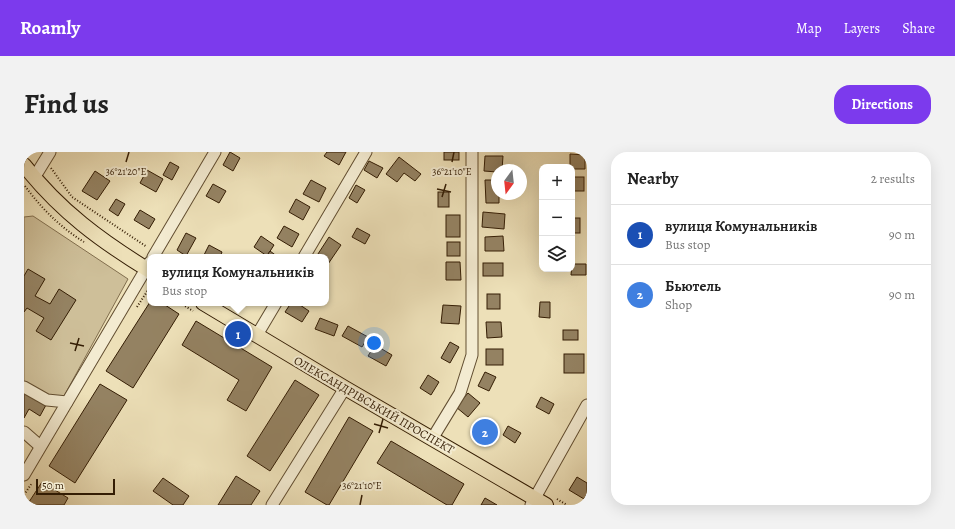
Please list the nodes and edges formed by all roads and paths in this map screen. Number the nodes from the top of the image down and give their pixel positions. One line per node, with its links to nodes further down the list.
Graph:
1 (215, 152): 7 (street)
2 (366, 152): 8 (street)
3 (472, 152): 20 (street)
4 (48, 156): 6 (street); 9 (path)
5 (24, 165): 6 (main road)
6 (34, 178): 10 (main road)
7 (156, 254)
8 (306, 254)
9 (147, 259)
10 (147, 260)
11 (147, 269): 17 (street)
12 (208, 306): 14 (main road, ОЛЕКСАНДРІВСЬКИЙ ПРОСПЕКТ)
13 (274, 306): 14 (street)
14 (257, 335): 16 (main road, ОЛЕКСАНДРІВСЬКИЙ ПРОСПЕКТ)
15 (24, 387): 17 (street)
16 (345, 388): 20 (main road, ОЛЕКСАНДРІВСЬКИЙ ПРОСПЕКТ); 24 (street)
17 (67, 402): 21 (street)
18 (587, 405): 23 (street)
19 (24, 432): 21 (street)
20 (432, 439): 23 (main road, ОЛЕКСАНДРІВСЬКИЙ ПРОСПЕКТ)
21 (40, 446): 22 (street)
22 (24, 475)
23 (537, 503)
24 (272, 505)

